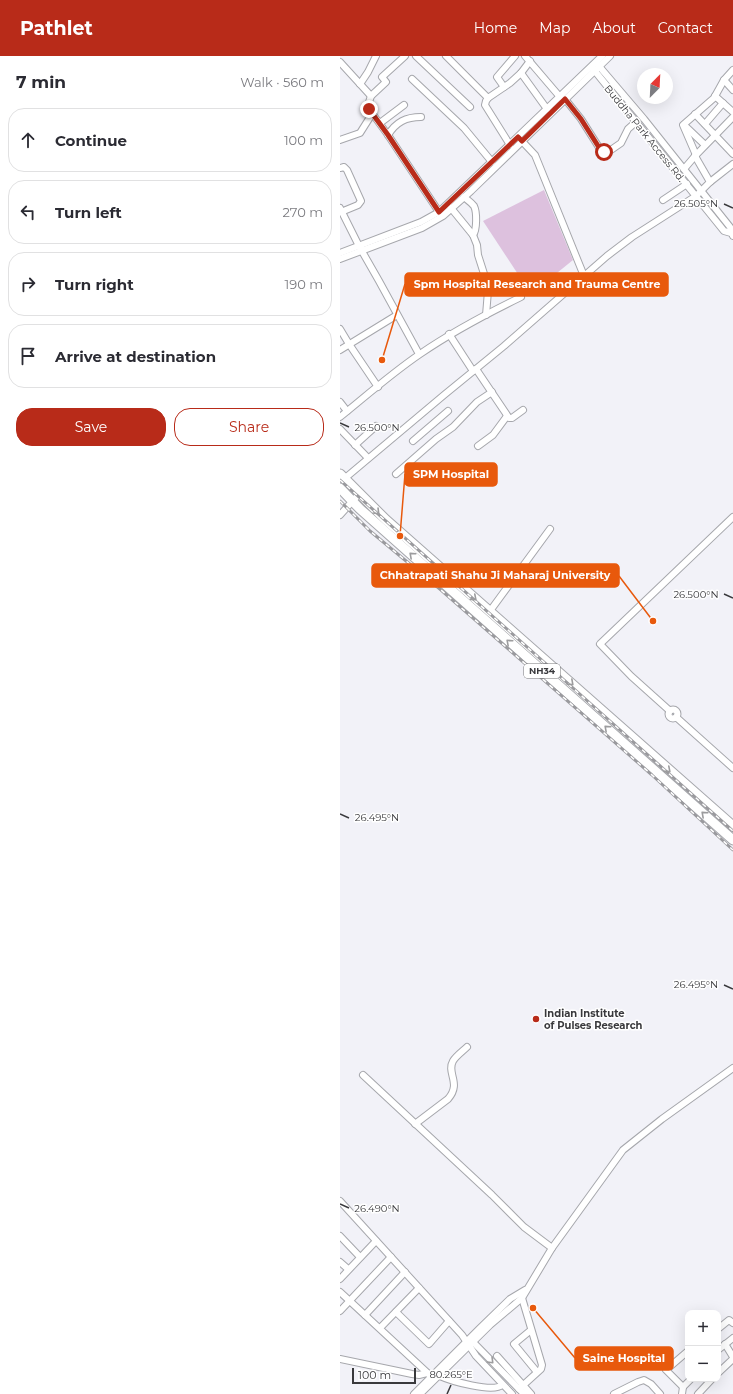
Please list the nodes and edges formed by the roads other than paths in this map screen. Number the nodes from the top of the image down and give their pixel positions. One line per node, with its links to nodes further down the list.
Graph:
1 (376, 56): 16 (street)
2 (405, 56): 19 (street)
3 (416, 56): 25 (street)
4 (446, 56): 21 (street)
5 (505, 56): 9 (street)
6 (602, 56): 11 (street)
7 (610, 56): 11 (street)
8 (528, 58): 13 (street); 22 (street)
9 (513, 59): 17 (street)
10 (340, 62): 16 (street)
11 (595, 67): 22 (street); 32 (street, Buddha Park Access Rd.); 47 (street, Buddha Park Access Rd.)
12 (733, 70): 15 (street)
13 (521, 73): 17 (street); 26 (street)
14 (412, 79): 44 (street)
15 (724, 80): 18 (street); 20 (street)
16 (360, 84): 19 (street)
17 (504, 87): 21 (street)
18 (732, 88)
19 (371, 96): 28 (street)
20 (715, 96): 23 (street); 29 (street)
21 (488, 98): 40 (street)
22 (562, 98): 26 (street); 32 (street); 38 (street)
23 (724, 103): 27 (street); 35 (street)
24 (404, 105): 33 (street)
25 (470, 107)
26 (547, 109): 38 (street)
27 (733, 112)
28 (372, 114): 33 (street); 39 (street)
29 (695, 114): 34 (street); 35 (street)
30 (421, 117): 36 (street)
31 (733, 117): 37 (street)
32 (637, 121): 49 (street, Buddha Park Access Rd.)
33 (380, 123): 36 (street)
34 (683, 124): 41 (street); 43 (street)
35 (705, 124): 37 (street)
36 (388, 135): 55 (street)
37 (715, 135): 41 (street); 42 (street)
38 (520, 139): 40 (street); 51 (street); 61 (street)
39 (340, 140)
40 (510, 145): 44 (street)
41 (705, 145): 43 (street)
42 (733, 154)
43 (695, 155): 47 (street); 48 (street)
44 (492, 162): 55 (street)
45 (733, 166): 48 (street)
46 (340, 168): 54 (street)
47 (684, 170): 50 (street, Buddha Park Access Rd.)
48 (710, 182): 50 (street)
49 (687, 184): 50 (street, Buddha Park Access Rd.); 52 (street)
50 (698, 194): 56 (street, Buddha Park Access Rd.); 61 (street)
51 (464, 197): 53 (street); 57 (street)
52 (663, 200)
53 (451, 208): 57 (street); 58 (street)
54 (341, 210): 58 (street)
55 (439, 212): 58 (street)
56 (730, 230)
57 (473, 235): 64 (street)
58 (360, 248): 59 (street); 60 (street); 63 (street)
59 (340, 253)
60 (340, 259)
61 (584, 276): 70 (street)
62 (521, 297): 64 (street)
63 (397, 315): 67 (street); 69 (street)
64 (486, 315): 66 (street)
65 (340, 329): 67 (street)
66 (449, 334): 69 (street); 70 (street)
67 (349, 344): 68 (street); 71 (street)
68 (340, 350)
69 (418, 354): 71 (street)
70 (474, 370): 72 (street); 86 (street)
71 (378, 387): 75 (street)
72 (492, 392): 77 (street); 82 (street)
73 (340, 402): 75 (street)
74 (523, 410): 77 (street)
75 (347, 411): 78 (street)
76 (448, 411): 79 (street)
77 (507, 416): 85 (street)
78 (340, 417)
79 (433, 424): 82 (street); 83 (street)
80 (376, 426): 84 (street)
81 (340, 429): 84 (street)
82 (442, 434): 87 (street)
83 (413, 441)
84 (355, 445): 86 (street)
85 (478, 446)
86 (368, 458): 88 (street)
87 (396, 474)
88 (342, 476): 90 (highway, NH34)
89 (340, 488): 91 (highway, NH34)
90 (359, 494): 91 (street); 95 (highway, NH34, one-way to 95)
91 (352, 501): 92 (street); 97 (highway, NH34, one-way to 91)
92 (342, 513)
93 (733, 517): 98 (street)
94 (550, 529): 95 (street)
95 (490, 612): 96 (highway, NH34)
96 (556, 670): 97 (highway); 99 (highway, NH34, one-way to 99)
97 (550, 677): 100 (highway, NH34, one-way to 97)
98 (733, 768)
99 (733, 826)
100 (733, 840)
101 (467, 1047): 104 (street)
102 (733, 1068): 108 (street)
103 (363, 1075): 104 (street)
104 (415, 1124): 108 (street)
105 (340, 1201): 107 (street)
106 (340, 1236): 109 (street)
107 (376, 1240): 109 (street); 110 (street)
108 (552, 1248): 116 (street)
109 (360, 1257): 112 (street)
110 (391, 1257): 113 (street); 119 (street)
111 (340, 1262): 112 (street)
112 (348, 1269): 114 (street)
113 (405, 1272): 115 (street); 122 (street)
114 (340, 1279)
115 (419, 1288): 121 (street); 123 (street)
116 (527, 1289): 118 (street); 129 (street)
117 (340, 1292): 119 (street)
118 (522, 1298): 127 (street); 129 (street)
119 (350, 1300): 120 (street); 122 (street)
120 (340, 1311)
121 (396, 1312): 123 (street); 126 (street)
122 (365, 1315): 126 (street)
123 (449, 1321): 129 (street)
124 (733, 1323): 125 (street)
125 (721, 1327)
126 (380, 1328): 137 (street)
127 (531, 1330): 136 (street); 136 (street)
128 (733, 1338): 130 (street)
129 (470, 1342): 137 (street); 140 (street); 142 (street, one-way to 142)
130 (721, 1346): 133 (street)
131 (685, 1355): 141 (street)
132 (497, 1356): 142 (street)
133 (733, 1358): 135 (street)
134 (340, 1359): 137 (street)
135 (721, 1370)
136 (537, 1372): 142 (street)
137 (433, 1377): 140 (street); 143 (street); 144 (street)
138 (688, 1382): 141 (street)
139 (709, 1382): 151 (street)
140 (502, 1385): 145 (street)
141 (683, 1387): 150 (street)
142 (521, 1388): 146 (street); 147 (street)
143 (424, 1393)
144 (414, 1394)
145 (512, 1394)
146 (524, 1394)
147 (531, 1394)
148 (614, 1394): 149 (street)
149 (660, 1394)
150 (682, 1394)
151 (698, 1394)

